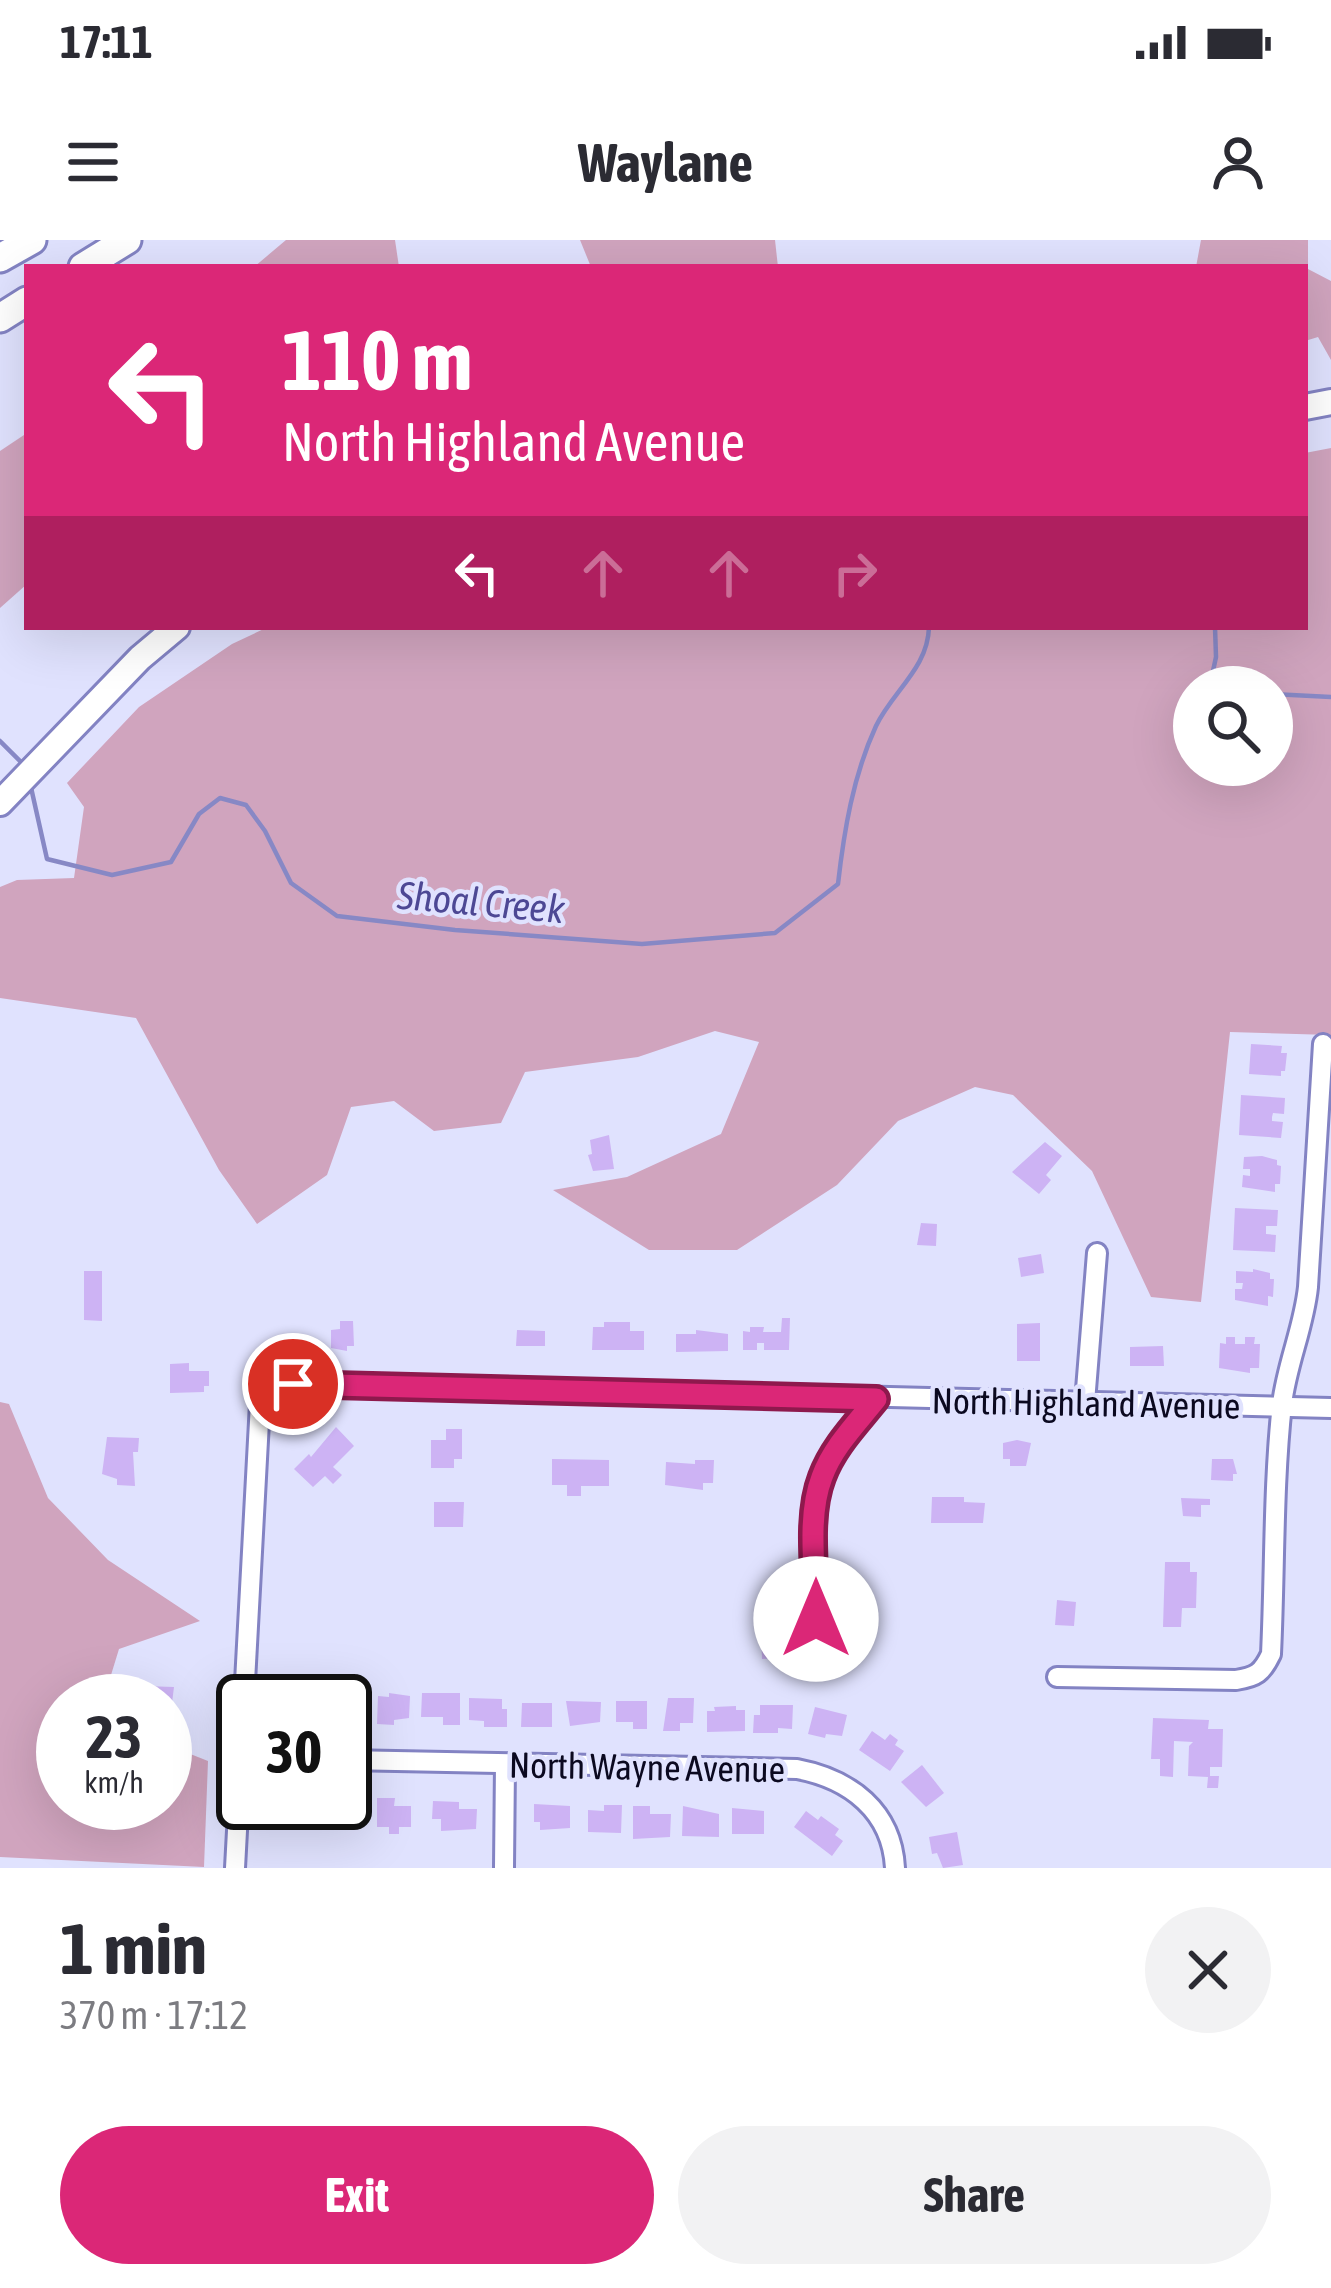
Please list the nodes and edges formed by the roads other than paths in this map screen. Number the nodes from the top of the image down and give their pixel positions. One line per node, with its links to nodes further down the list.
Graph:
1 (32, 240): 3 (highway)
2 (127, 240): 4 (highway)
3 (0, 258)
4 (88, 264)
5 (173, 630): 6 (main road)
6 (0, 802)
7 (1323, 1044): 8 (street)
8 (1324, 1132): 12 (street)
9 (1097, 1253): 11 (street)
10 (876, 1399): 11 (street, North Highland Avenue); 14 (street); 15 (street, North Highland Avenue)
11 (1085, 1402): 12 (street, North Highland Avenue)
12 (1282, 1407): 13 (street, North Highland Avenue); 16 (street)
13 (1331, 1408)
14 (816, 1656)
15 (246, 1674)
16 (1057, 1677)
17 (372, 1761): 18 (street, North Wayne Avenue)
18 (506, 1765): 21 (street); 22 (street, North Wayne Avenue)
19 (237, 1830): 20 (street)
20 (235, 1868)
21 (504, 1868)
22 (895, 1868)

